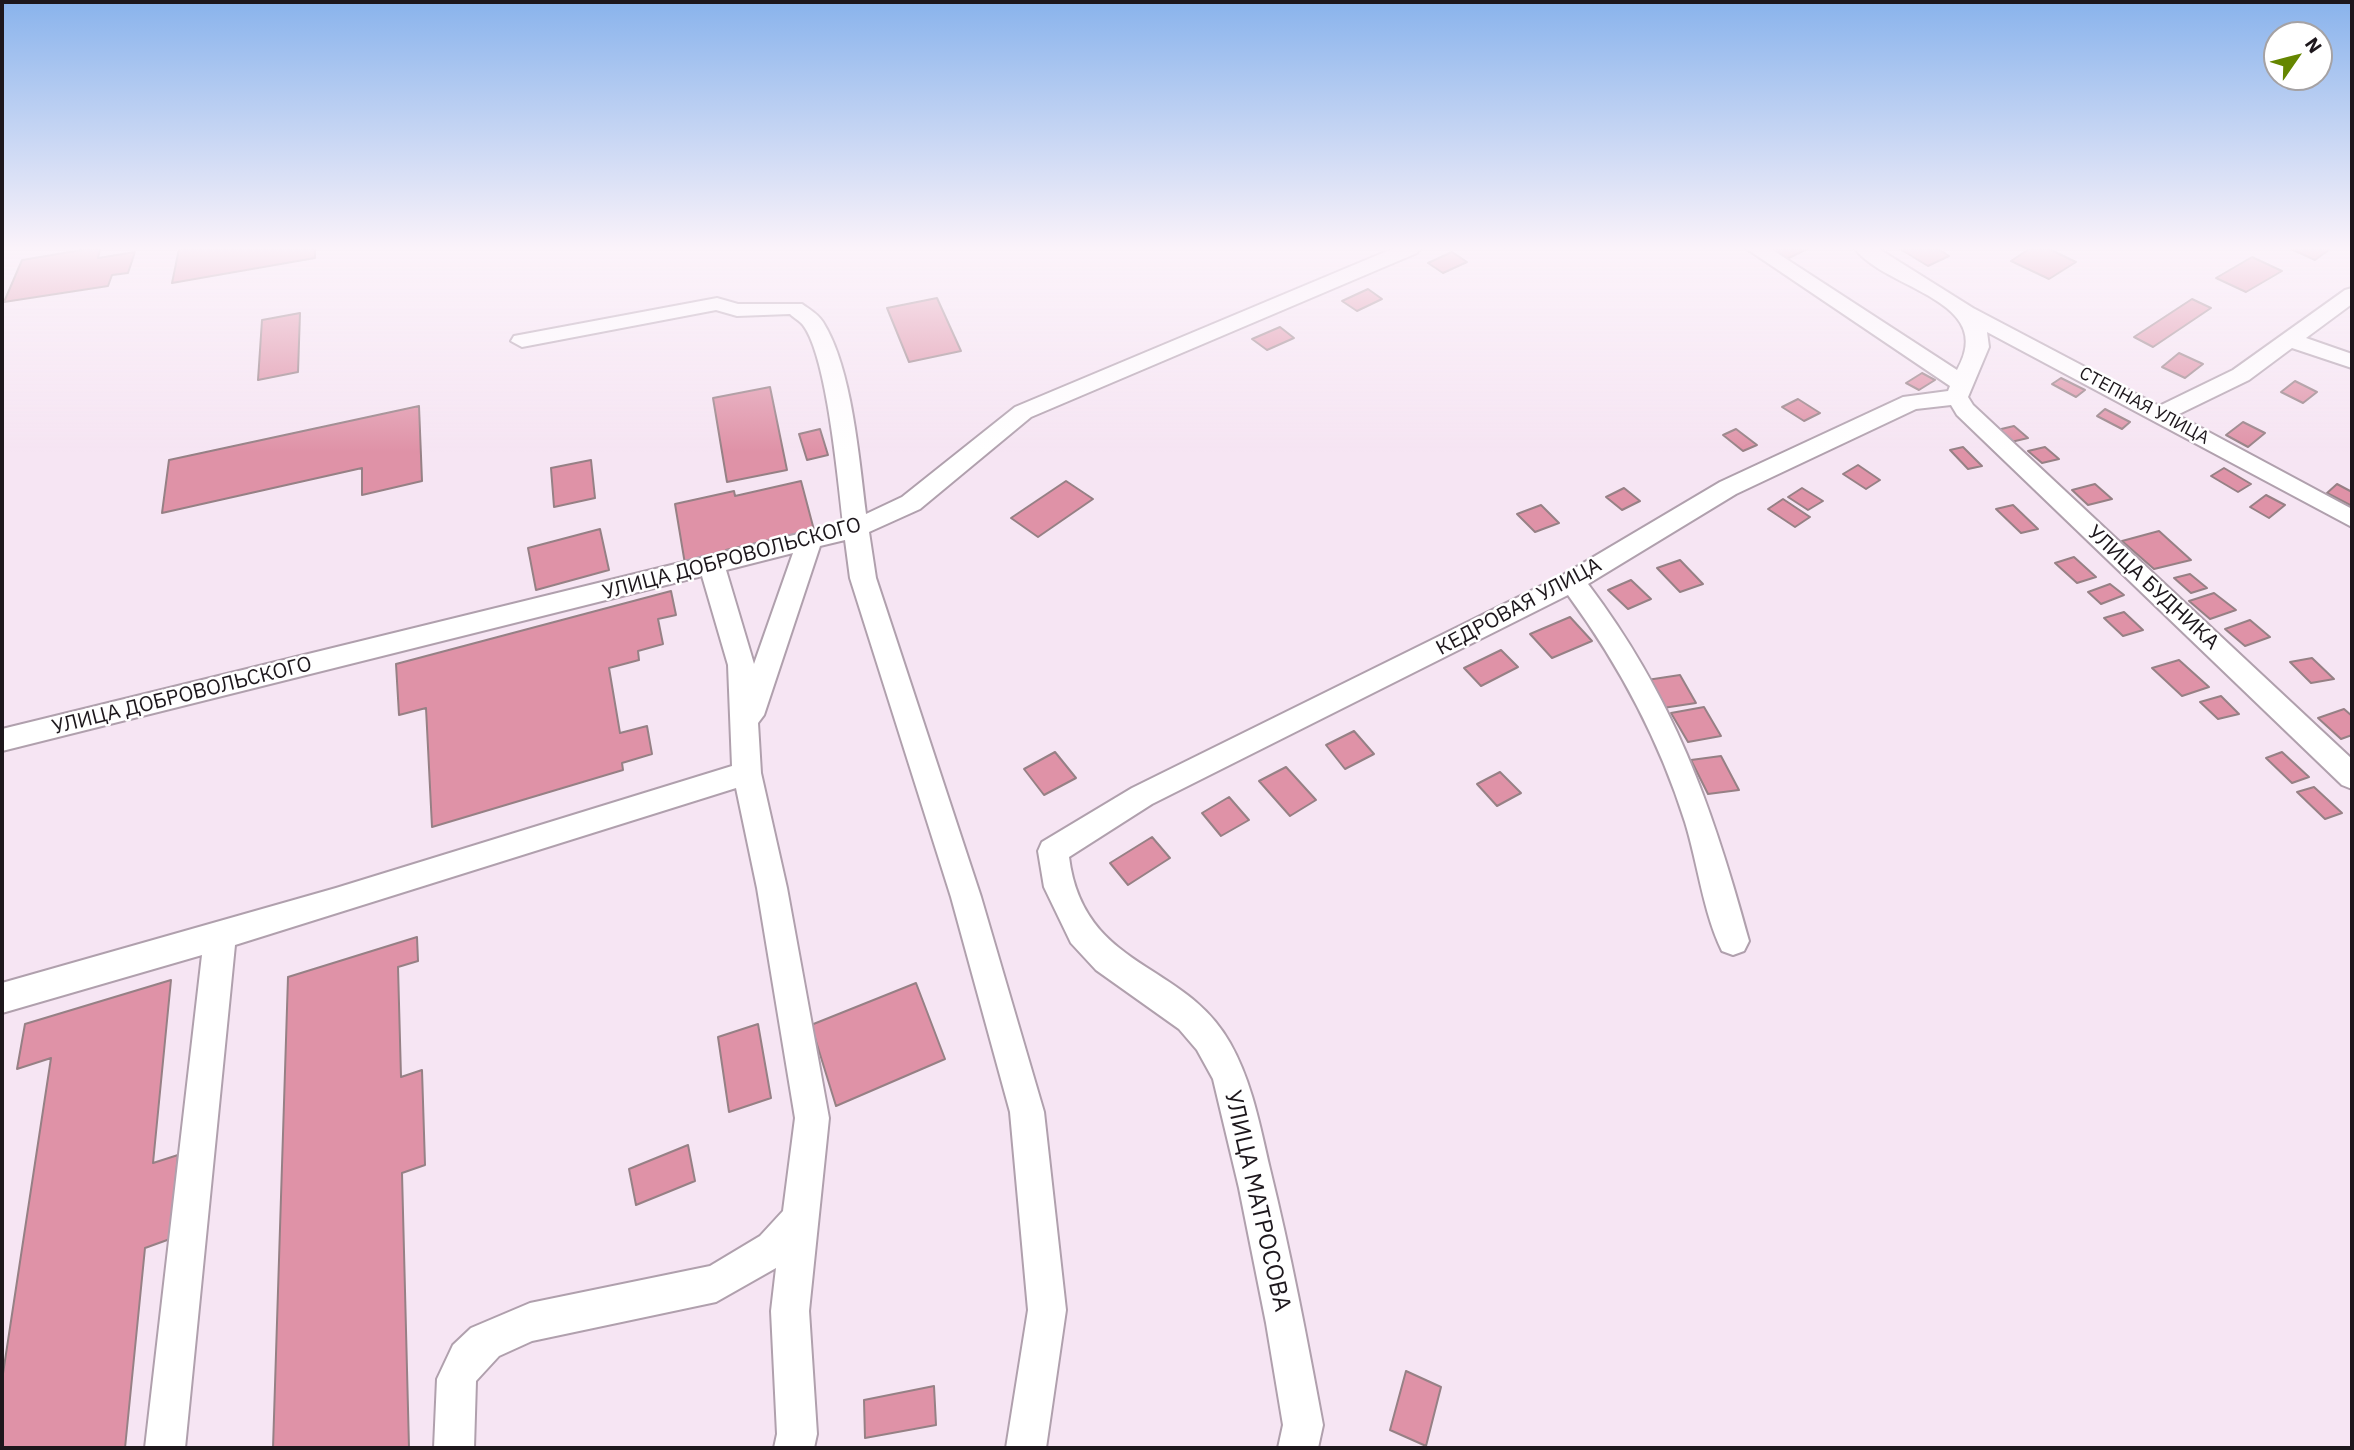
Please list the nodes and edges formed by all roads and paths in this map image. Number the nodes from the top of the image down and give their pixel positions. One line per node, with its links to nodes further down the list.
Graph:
1 (644, 317): 9 (street)
2 (807, 317): 14 (street)
3 (1248, 317): 14 (street, УЛИЦА ДОБРОВОЛЬСКОГО)
4 (1854, 317): 11 (street, УЛИЦА БУДНИКА)
5 (1969, 317): 11 (street)
6 (1975, 317): 12 (street, СТЕПНАЯ УЛИЦА)
7 (2320, 317): 8 (street)
8 (2288, 339): 10 (street); 12 (street)
9 (522, 341)
10 (2352, 361)
11 (1959, 390): 17 (street, КЕДРОВАЯ УЛИЦА); 21 (street, УЛИЦА БУДНИКА)
12 (2161, 414): 13 (street, СТЕПНАЯ УЛИЦА)
13 (2352, 519)
14 (855, 529): 15 (street, УЛИЦА ДОБРОВОЛЬСКОГО); 30 (street)
15 (809, 542): 16 (street, УЛИЦА ДОБРОВОЛЬСКОГО); 18 (street)
16 (712, 567): 18 (street); 19 (street, УЛИЦА ДОБРОВОЛЬСКОГО)
17 (1572, 582): 22 (street, КЕДРОВАЯ УЛИЦА); 24 (street)
18 (745, 730): 20 (street)
19 (2, 740)
20 (747, 773): 23 (street); 26 (street)
21 (2352, 777)
22 (1084, 830): 31 (street, УЛИЦА МАТРОСОВА)
23 (220, 935): 25 (street); 27 (street)
24 (1734, 941)
25 (2, 998)
26 (799, 1221): 28 (street); 29 (street)
27 (164, 1448)
28 (454, 1448)
29 (794, 1448)
30 (1026, 1448)
31 (1298, 1448)

